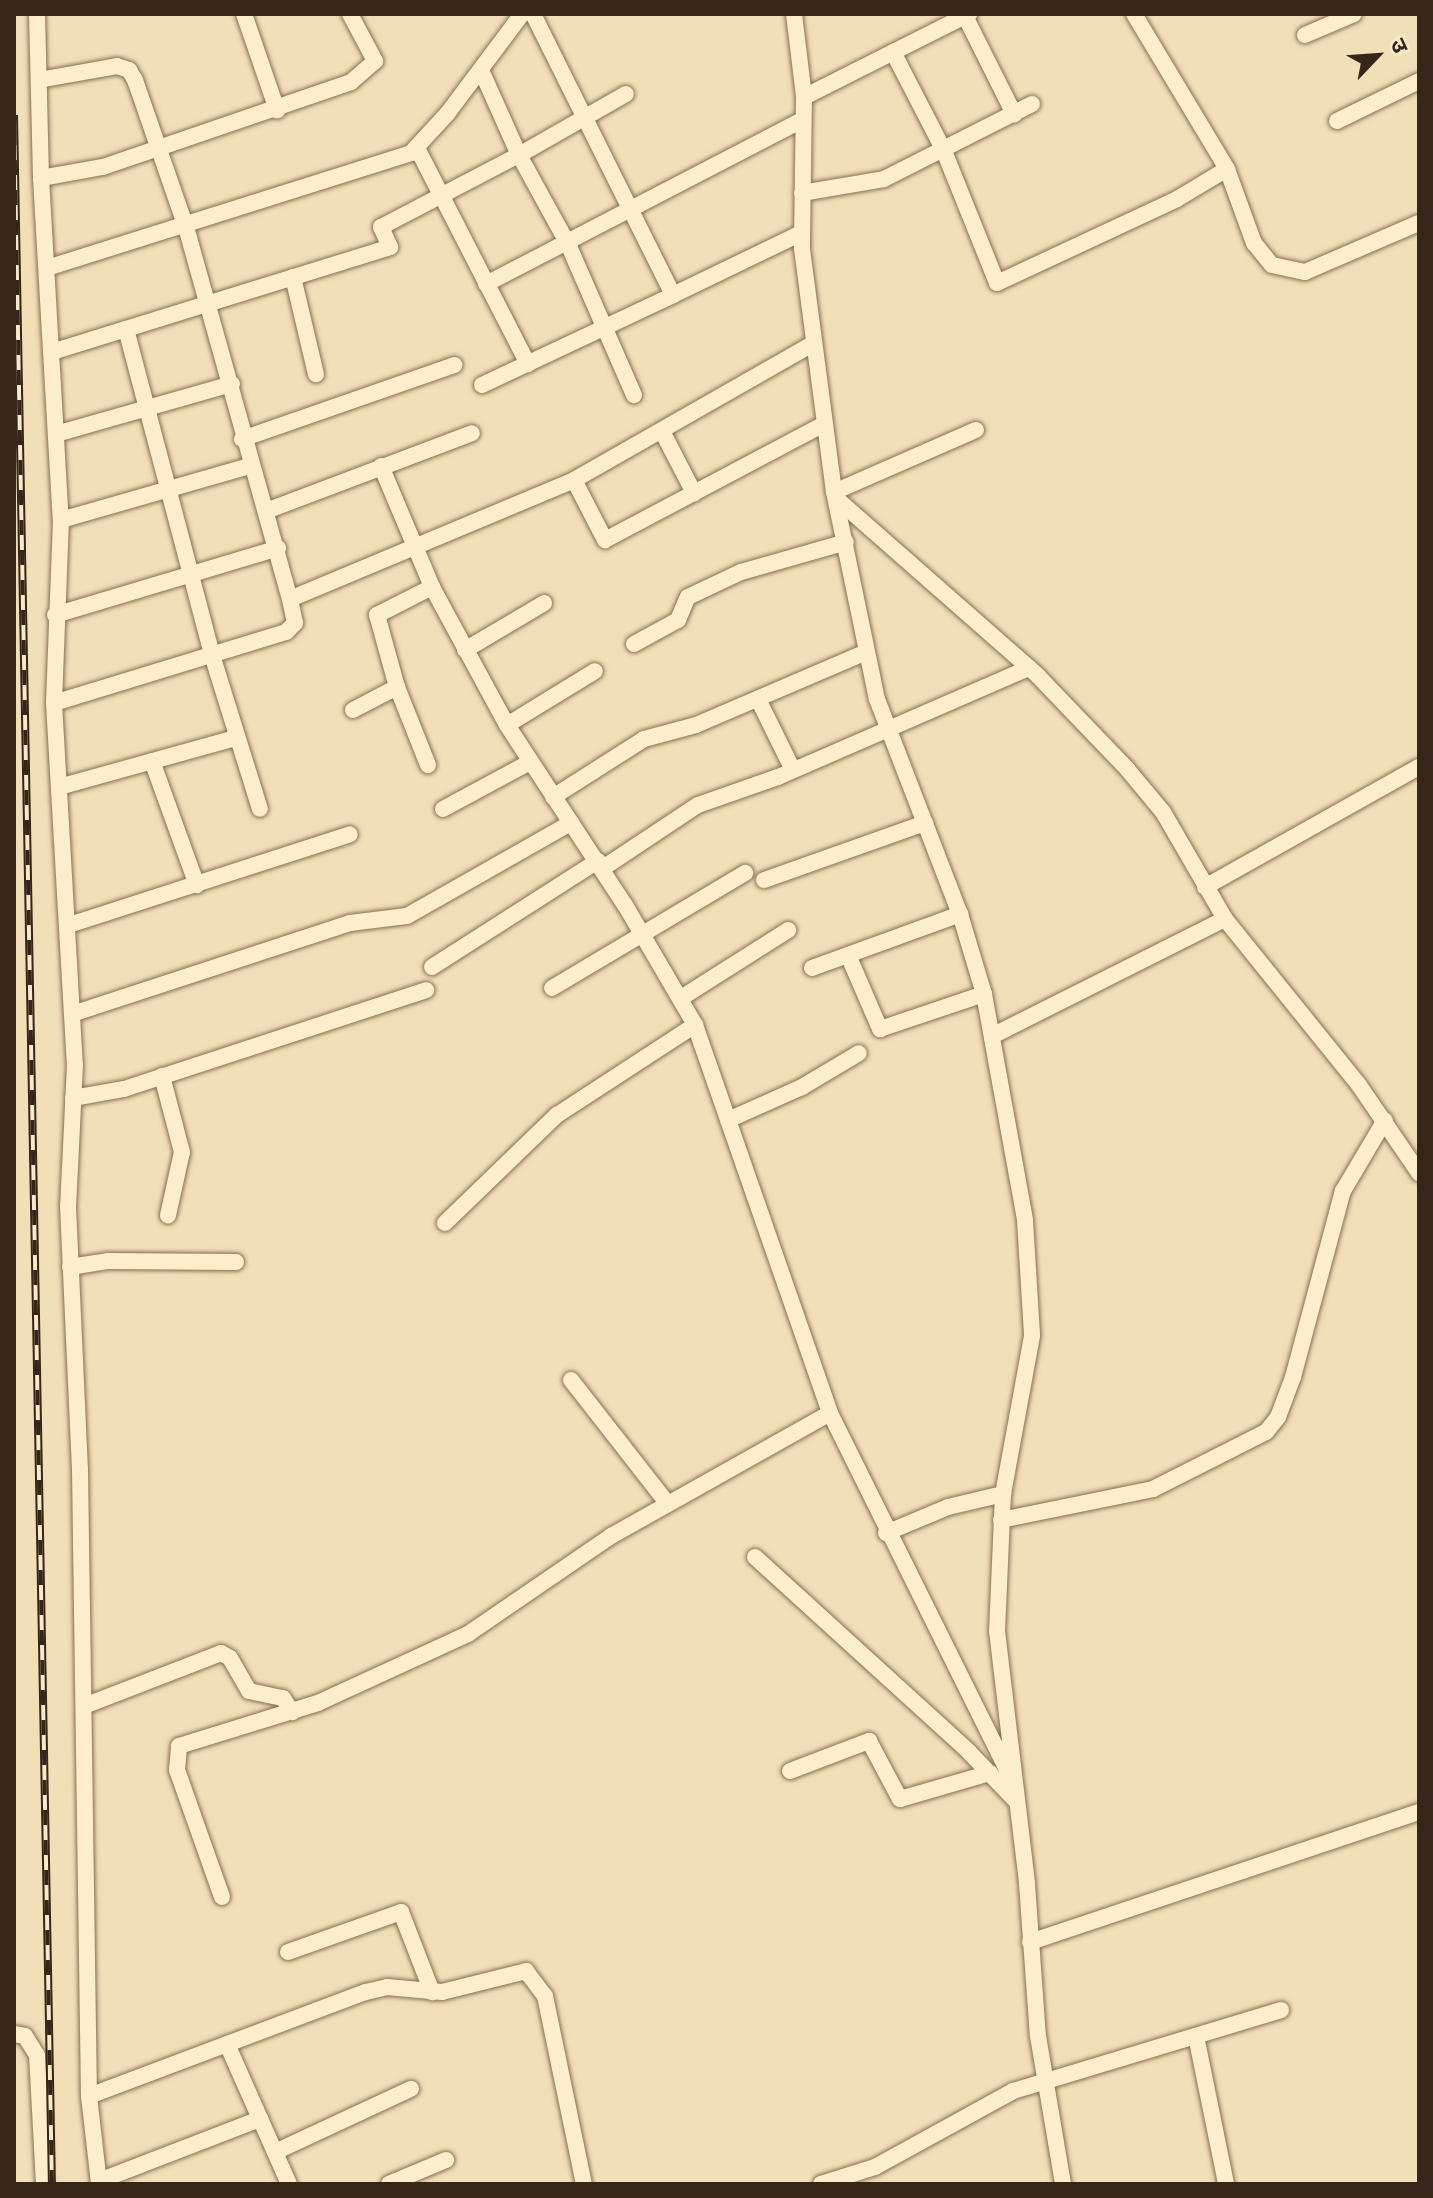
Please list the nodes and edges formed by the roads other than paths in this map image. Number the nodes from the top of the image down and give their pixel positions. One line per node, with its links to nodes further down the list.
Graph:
1 (37, 14): 13 (street)
2 (244, 14): 18 (street)
3 (350, 14): 18 (street)
4 (522, 14): 12 (street)
5 (533, 14): 20 (street)
6 (794, 14): 16 (street)
7 (1134, 14): 27 (street)
8 (1354, 14): 10 (street)
9 (967, 15): 11 (street); 19 (street)
10 (1305, 35)
11 (893, 52): 16 (street); 25 (street)
12 (481, 70): 24 (street); 26 (street)
13 (39, 80): 23 (street); 28 (street)
14 (1419, 81): 22 (street)
15 (626, 94): 20 (street)
16 (804, 97): 21 (street)
17 (1032, 104): 19 (street)
18 (277, 110): 23 (street)
19 (1014, 114): 25 (street)
20 (586, 118): 26 (street); 31 (street)
21 (803, 120): 29 (street); 31 (street)
22 (1337, 121)
23 (161, 148): 28 (street); 33 (street)
24 (417, 148): 30 (street); 33 (street)
25 (944, 151): 27 (street); 29 (street)
26 (519, 155): 30 (street); 35 (street)
27 (1227, 169): 32 (street)
28 (41, 178): 36 (street)
29 (802, 193): 34 (street)
30 (441, 196): 37 (street); 38 (street)
31 (628, 212): 35 (street); 39 (street)
32 (1419, 223)
33 (186, 227): 36 (street); 40 (street)
34 (801, 233): 39 (street); 43 (street)
35 (565, 239): 38 (street); 41 (street)
36 (47, 268): 44 (street)
37 (293, 277): 40 (street); 47 (street)
38 (486, 284): 45 (street)
39 (673, 295): 41 (street)
40 (209, 304): 42 (street); 48 (street)
41 (605, 324): 45 (street); 50 (street)
42 (126, 329): 44 (street); 51 (street)
43 (811, 345): 52 (street); 55 (street)
44 (55, 351): 56 (street)
45 (528, 364): 49 (street)
46 (455, 365): 57 (street)
47 (316, 374)
48 (232, 384): 51 (street); 57 (street)
49 (482, 385)
50 (634, 395)
51 (147, 408): 56 (street); 61 (street)
52 (824, 424): 62 (street); 63 (street)
53 (976, 430): 63 (street)
54 (472, 433): 59 (street)
55 (663, 433): 60 (street); 62 (street)
56 (56, 434): 65 (street)
57 (242, 439): 58 (street)
58 (249, 466): 61 (street); 64 (street)
59 (381, 466): 64 (street); 67 (street)
60 (574, 480): 62 (street); 67 (street)
61 (169, 490): 65 (street); 69 (street)
62 (694, 493)
63 (836, 496): 66 (street); 78 (street)
64 (266, 511): 68 (street)
65 (61, 520): 73 (street)
66 (846, 542): 74 (street); 76 (street)
67 (413, 545): 70 (street); 71 (street)
68 (278, 548): 69 (street); 71 (street)
69 (191, 574): 73 (street); 77 (street)
70 (432, 587): 75 (street); 80 (street)
71 (290, 599): 77 (street)
72 (544, 603): 75 (street)
73 (55, 615): 82 (street)
74 (634, 644)
75 (465, 650): 84 (street)
76 (866, 652): 81 (street); 85 (street)
77 (212, 655): 82 (street); 86 (street)
78 (1029, 668): 85 (street); 103 (street)
79 (595, 671): 84 (street)
80 (397, 687): 83 (street); 89 (street)
81 (758, 699): 91 (street); 93 (street)
82 (54, 703): 92 (street)
83 (353, 710)
84 (507, 725): 88 (street)
85 (888, 729): 91 (street); 97 (street)
86 (236, 738): 87 (street); 94 (street)
87 (152, 761): 92 (street); 102 (street)
88 (530, 762): 93 (street); 95 (street)
89 (428, 765)
90 (1419, 767): 103 (street)
91 (793, 770): 99 (street)
92 (59, 787): 106 (street)
93 (553, 797): 96 (street)
94 (260, 809)
95 (443, 809)
96 (571, 823): 99 (street); 116 (street)
97 (925, 823): 101 (street); 104 (street)
98 (350, 834): 102 (street)
99 (600, 865): 108 (street); 110 (street)
100 (745, 873): 108 (street)
101 (764, 880)
102 (197, 885): 106 (street)
103 (1205, 887): 105 (street)
104 (960, 914): 109 (street); 114 (street)
105 (1225, 919): 118 (street); 123 (street)
106 (69, 925): 116 (street)
107 (788, 930): 115 (street)
108 (643, 933): 112 (street); 115 (street)
109 (848, 955): 111 (street); 114 (street)
110 (432, 967)
111 (812, 968)
112 (552, 988)
113 (426, 990): 120 (street)
114 (984, 994): 118 (street)
115 (681, 998): 117 (street)
116 (72, 1014): 121 (street)
117 (695, 1025): 122 (street); 126 (street)
118 (994, 1035): 131 (street)
119 (859, 1053): 122 (street)
120 (162, 1076): 121 (street); 125 (street)
121 (73, 1098): 128 (street)
122 (728, 1120): 130 (street)
123 (1385, 1120): 124 (street); 133 (street)
124 (1419, 1173)
125 (168, 1215)
126 (445, 1223)
127 (236, 1262): 128 (street)
128 (70, 1267): 136 (street)
129 (571, 1380): 132 (street)
130 (830, 1413): 132 (street); 134 (street)
131 (1003, 1494): 133 (street); 134 (street)
132 (668, 1504): 137 (street)
133 (1001, 1520): 140 (street)
134 (886, 1533): 140 (street)
135 (755, 1557): 139 (street)
136 (84, 1706): 137 (street); 153 (street)
137 (292, 1712): 143 (street)
138 (790, 1771): 139 (street)
139 (990, 1773): 141 (street)
140 (1014, 1783): 141 (street)
141 (1017, 1802): 144 (street)
142 (1419, 1812): 144 (street)
143 (222, 1897)
144 (1030, 1942): 151 (street)
145 (288, 1952): 146 (street)
146 (432, 1992): 150 (street); 161 (street)
147 (1281, 2010): 149 (street)
148 (14, 2034): 158 (street)
149 (1196, 2036): 151 (street); 164 (street)
150 (227, 2044): 153 (street); 154 (street)
151 (1046, 2081): 162 (street); 163 (street)
152 (411, 2089): 155 (street)
153 (89, 2096): 157 (street)
154 (260, 2119): 155 (street); 157 (street)
155 (275, 2152): 159 (street)
156 (446, 2160): 160 (street)
157 (99, 2182)
158 (44, 2184)
159 (289, 2184)
160 (389, 2184)
161 (584, 2184)
162 (821, 2184)
163 (1063, 2184)
164 (1226, 2184)

